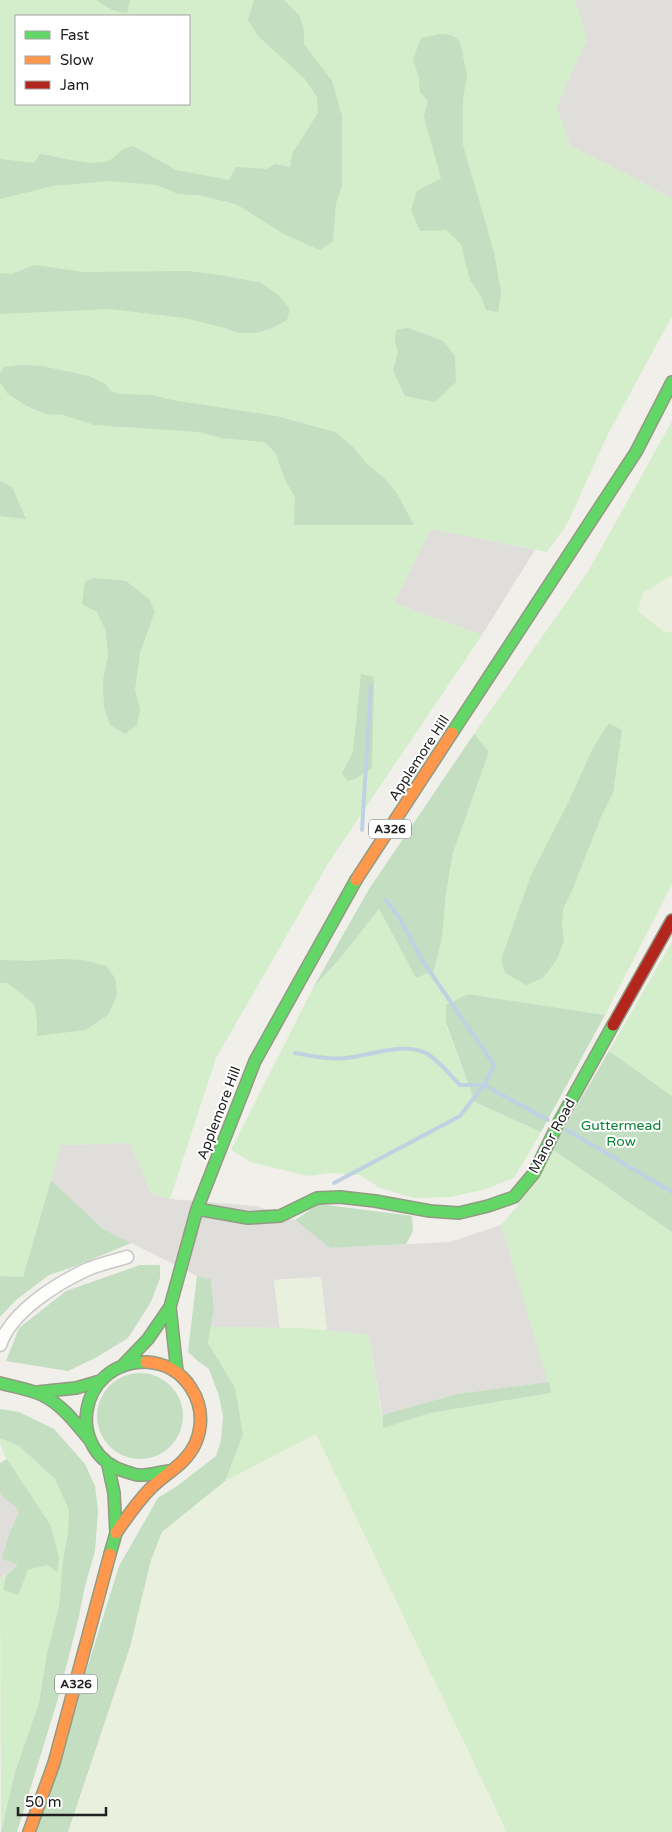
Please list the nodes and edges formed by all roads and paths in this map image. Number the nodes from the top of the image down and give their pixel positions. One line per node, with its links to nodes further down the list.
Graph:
1 (672, 382): 3 (main road, Applemore Hill / A326)
2 (672, 920): 3 (main road, Manor Road)
3 (197, 1209): 5 (main road, Applemore Hill / A326)
4 (127, 1257): 6 (street)
5 (170, 1307): 7 (main road, Applemore Hill / A326); 8 (main road, Applemore Hill / A326)
6 (0, 1345)
7 (124, 1364): 8 (main road); 9 (main road)
8 (177, 1372): 14 (main road)
9 (100, 1381): 11 (main road); 12 (main road)
10 (0, 1383): 11 (main road)
11 (37, 1392): 12 (main road)
12 (88, 1438): 13 (main road)
13 (108, 1465): 14 (main road); 15 (main road, A326)
14 (169, 1472): 15 (main road, A326)
15 (116, 1533): 16 (main road, A326)
16 (29, 1832)

